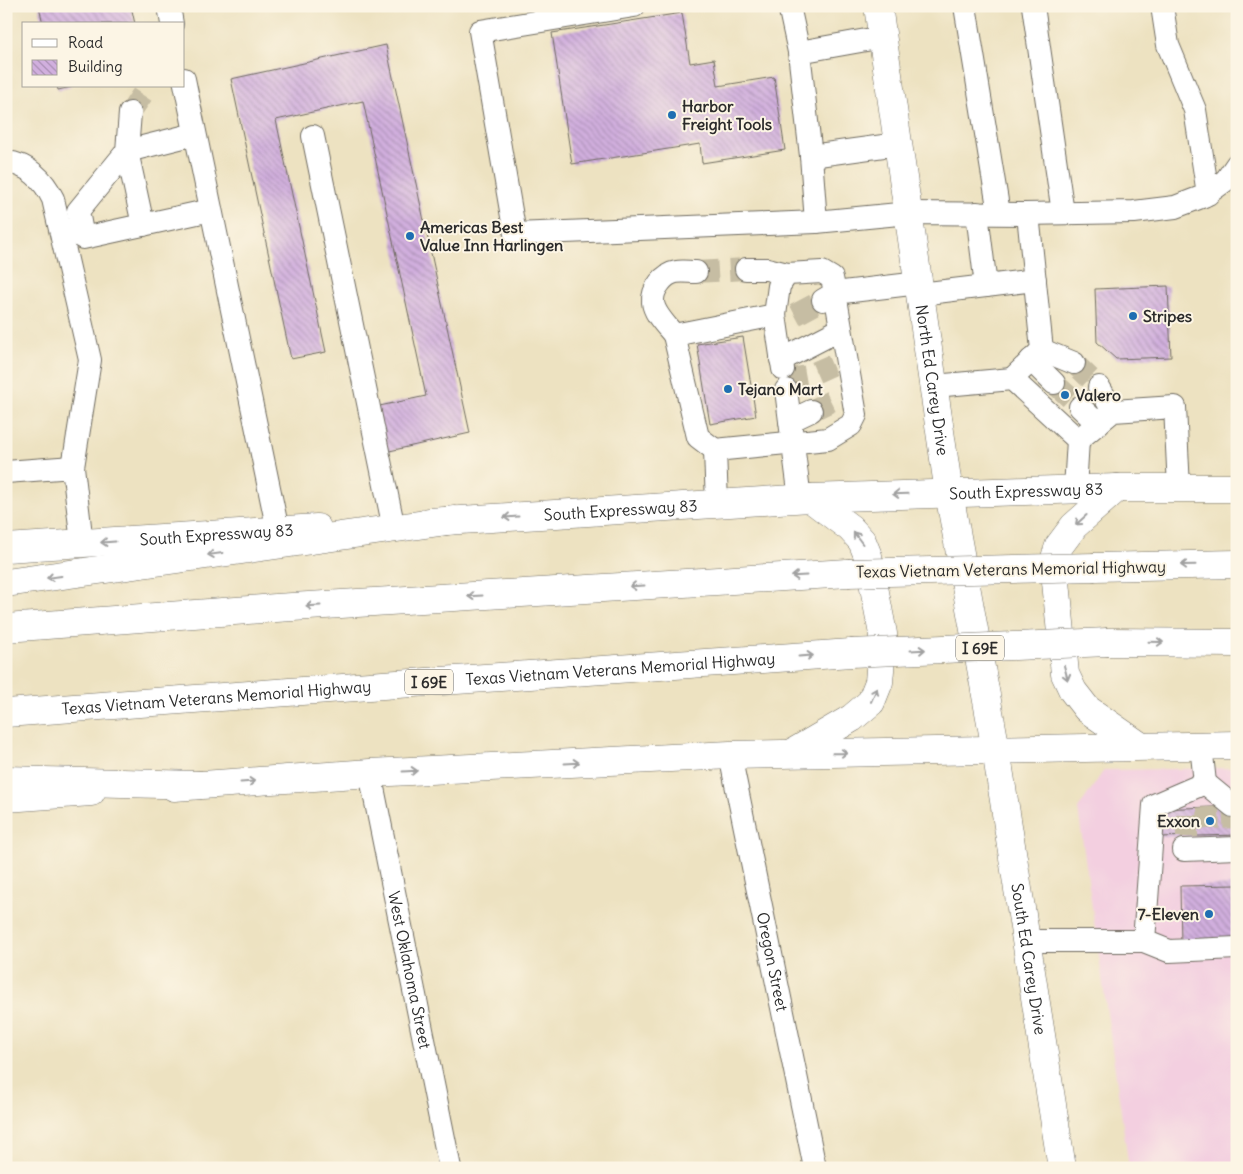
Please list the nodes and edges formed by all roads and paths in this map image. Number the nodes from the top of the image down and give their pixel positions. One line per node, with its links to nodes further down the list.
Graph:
1 (169, 6): 8 (street)
2 (634, 6): 26 (street)
3 (789, 6): 10 (street)
4 (878, 6): 9 (main road, North Ed Carey Drive)
5 (965, 6): 23 (street)
6 (1033, 6): 24 (street)
7 (1162, 6): 20 (street)
8 (172, 22)
9 (883, 37): 10 (street); 15 (main road, North Ed Carey Drive)
10 (799, 52): 17 (street)
11 (185, 84): 13 (street)
12 (130, 113): 16 (street)
13 (195, 134): 16 (street); 21 (street)
14 (313, 136): 61 (street)
15 (898, 144): 17 (street); 22 (main road, North Ed Carey Drive)
16 (127, 151): 27 (street); 27 (street)
17 (811, 156): 26 (street)
18 (6, 162): 51 (street)
19 (1237, 164): 20 (street)
20 (1208, 194): 24 (street)
21 (211, 210): 27 (street); 62 (street)
22 (908, 213): 23 (street); 26 (street); 33 (main road, North Ed Carey Drive)
23 (988, 213): 25 (street); 32 (street)
24 (1063, 213): 25 (street)
25 (1028, 214): 31 (street)
26 (816, 222)
27 (143, 225)
28 (746, 269): 30 (street)
29 (696, 272): 37 (street)
30 (787, 274): 34 (street); 35 (street)
31 (1035, 280): 32 (street); 38 (street)
32 (986, 286): 33 (street)
33 (919, 289): 34 (street); 43 (main road, North Ed Carey Drive)
34 (829, 297): 36 (street)
35 (783, 319): 37 (street); 40 (street)
36 (841, 329): 40 (street); 48 (street)
37 (674, 335): 50 (street)
38 (1036, 355): 39 (street); 41 (street); 42 (street)
39 (1074, 363)
40 (783, 373): 48 (street)
41 (1012, 379): 43 (street); 49 (street)
42 (1054, 383)
43 (934, 386): 57 (main road, North Ed Carey Drive)
44 (1099, 387): 47 (street)
45 (1080, 407): 47 (street)
46 (811, 411): 48 (street)
47 (1105, 417): 49 (street); 54 (street)
48 (792, 432): 50 (street); 58 (street)
49 (1078, 440): 56 (street)
50 (715, 450): 59 (street)
51 (73, 467): 52 (street); 63 (street)
52 (6, 472)
53 (1117, 488): 54 (main road, South Expressway 83); 56 (main road, South Expressway 83); 72 (main road, one-way to 72)
54 (1179, 488): 55 (main road, South Expressway 83)
55 (1237, 488)
56 (1075, 489): 57 (main road, South Expressway 83)
57 (949, 492): 58 (main road, South Expressway 83, one-way to 58); 73 (main road, North Ed Carey Drive)
58 (805, 498): 59 (main road, South Expressway 83); 74 (main road, one-way to 58)
59 (717, 504): 60 (main road, South Expressway 83, one-way to 60)
60 (454, 520): 61 (main road, South Expressway 83); 66 (main road, one-way to 66)
61 (393, 524): 62 (main road, South Expressway 83)
62 (278, 531): 63 (main road, South Expressway 83, one-way to 63)
63 (82, 543): 64 (main road, South Expressway 83)
64 (6, 548)
65 (1237, 564): 67 (main road, Texas Vietnam Veterans Memorial Highway, one-way to 67, bridge)
66 (6, 583)
67 (6, 628)
68 (1237, 643): 69 (main road, Texas Vietnam Veterans Memorial Highway / I 69E, one-way to 68, bridge)
69 (6, 713)
70 (1237, 744): 71 (main road)
71 (1201, 745): 72 (main road); 78 (street)
72 (1140, 746): 73 (main road)
73 (996, 750): 74 (main road, one-way to 73); 85 (main road, South Ed Carey Drive)
74 (793, 753): 75 (main road)
75 (730, 755): 76 (main road, one-way to 75); 89 (street, Oregon Street)
76 (370, 773): 79 (main road, one-way to 76); 88 (street, West Oklahoma Street)
77 (6, 780): 79 (main road)
78 (1206, 783): 81 (street); 82 (street); 84 (street)
79 (199, 785): 80 (main road)
80 (6, 798)
81 (1235, 799)
82 (1197, 808)
83 (1235, 844): 84 (street)
84 (1150, 850): 86 (street)
85 (1026, 941): 86 (street); 90 (main road, South Ed Carey Drive)
86 (1144, 941): 87 (street)
87 (1237, 948)
88 (450, 1168)
89 (815, 1168)
90 (1062, 1168)

